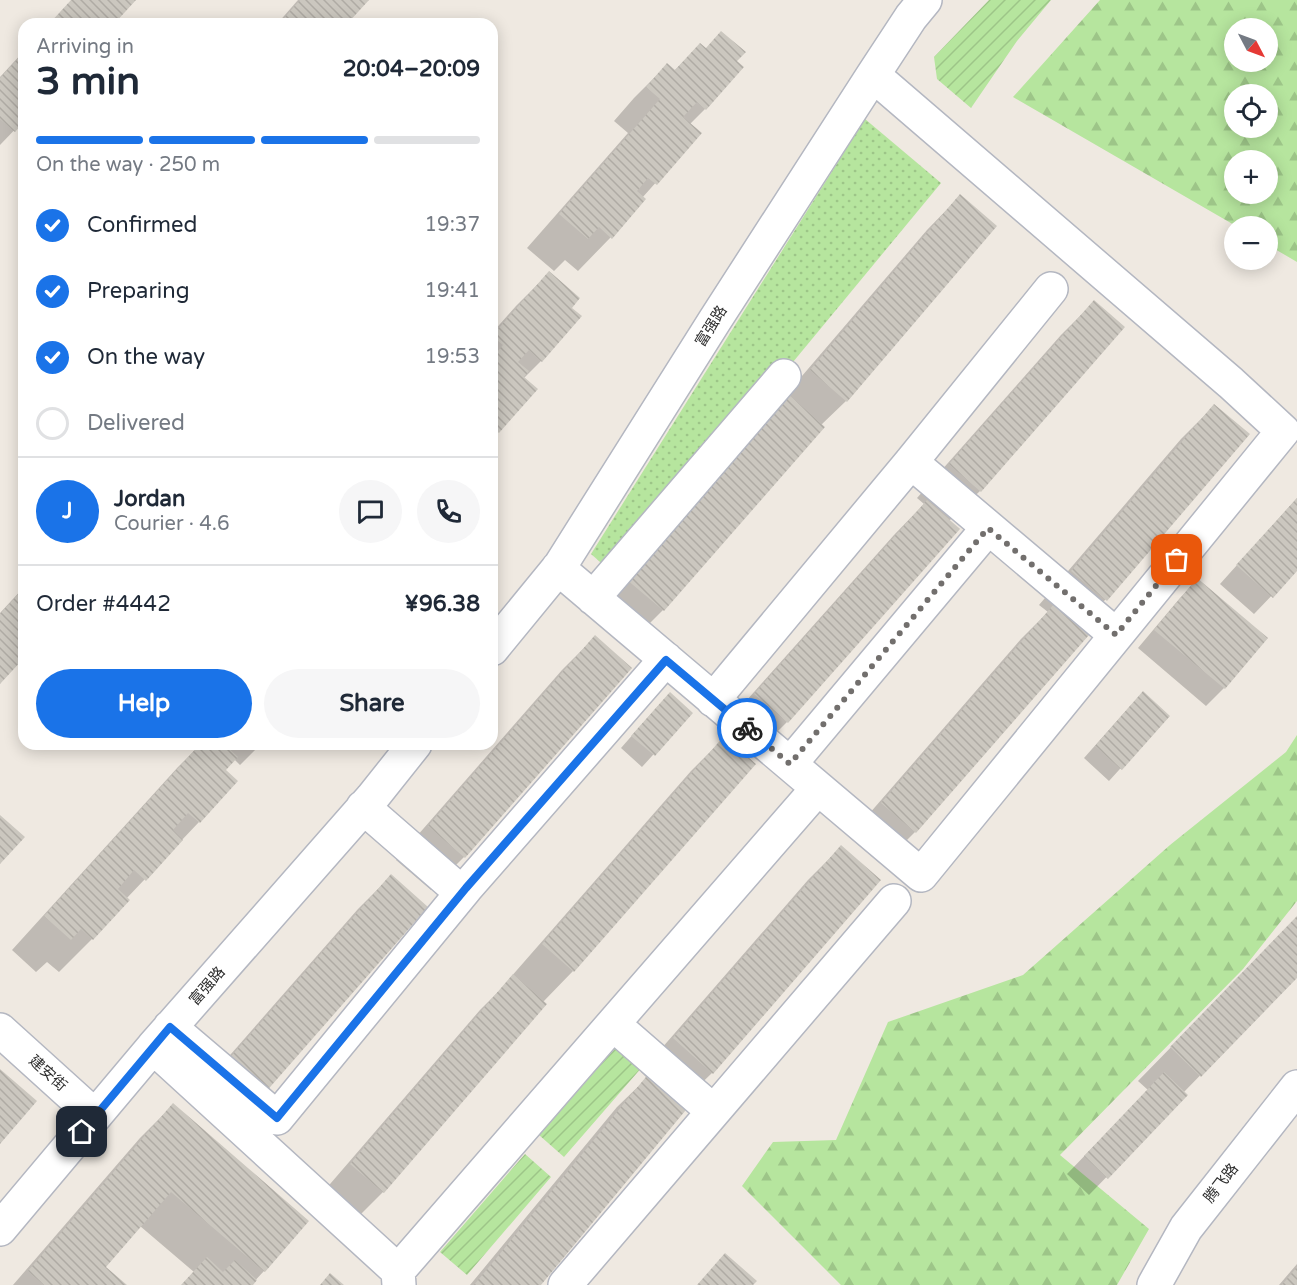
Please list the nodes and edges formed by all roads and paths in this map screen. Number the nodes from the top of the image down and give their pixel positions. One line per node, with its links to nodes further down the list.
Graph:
1 (925, 0): 2 (street, 富强路)
2 (873, 75): 7 (street, 富强路); 9 (street)
3 (1051, 290): 5 (street)
4 (784, 376): 8 (street)
5 (911, 462): 6 (street); 12 (street)
6 (988, 528): 9 (street); 14 (street)
7 (558, 568): 8 (street); 10 (street, 富强路)
8 (593, 598): 11 (street)
9 (1116, 635): 15 (street)
10 (498, 642)
11 (666, 660): 12 (street); 17 (street)
12 (713, 700): 14 (street)
13 (410, 750): 16 (street, 富强路)
14 (790, 764): 15 (street)
15 (818, 788): 19 (street)
16 (363, 807): 17 (street); 21 (street, 富强路)
17 (462, 893): 21 (street)
18 (894, 901): 23 (street)
19 (614, 1024): 23 (street); 26 (street)
20 (0, 1030): 24 (street, 建安街)
21 (161, 1037): 24 (street, 富强路); 26 (street)
22 (1297, 1087): 28 (street, 腾飞路)
23 (713, 1111): 27 (street)
24 (95, 1116): 25 (street, 富强路)
25 (0, 1229)
26 (399, 1278)
27 (565, 1285)
28 (1154, 1285)

